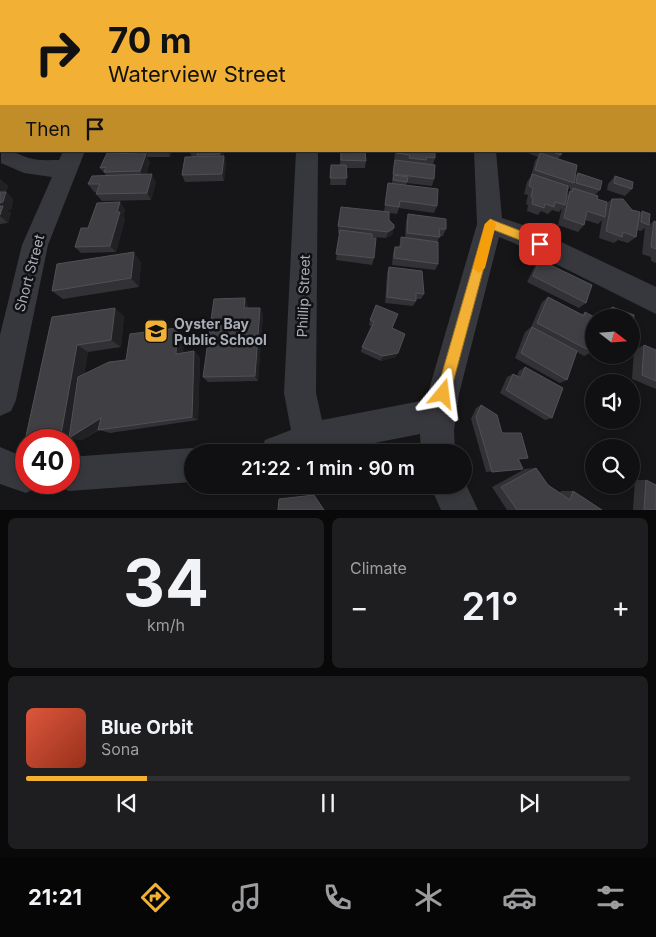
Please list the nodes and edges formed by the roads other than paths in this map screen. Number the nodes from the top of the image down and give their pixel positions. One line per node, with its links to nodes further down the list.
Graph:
1 (4, 152): 4 (street)
2 (307, 152): 9 (street, Phillip Street)
3 (485, 152): 5 (street)
4 (70, 160): 7 (street, Short Street)
5 (490, 224): 6 (street); 8 (street)
6 (656, 301)
7 (0, 400)
8 (439, 414): 9 (street); 11 (street)
9 (310, 440): 10 (street)
10 (299, 444)
11 (438, 444)
12 (184, 466): 13 (street)
13 (80, 473)
14 (452, 494): 15 (street)
15 (460, 510)

